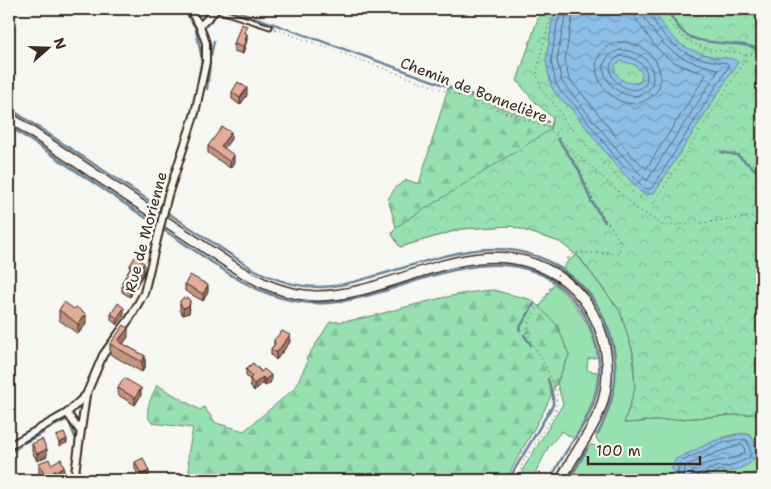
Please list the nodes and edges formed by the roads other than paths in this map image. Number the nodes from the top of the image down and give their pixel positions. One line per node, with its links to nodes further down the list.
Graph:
1 (189, 9): 3 (street, Rue de Morienne)
2 (217, 9): 3 (street); 4 (lane)
3 (200, 26): 6 (street, Rue de Morienne, bridge)
4 (270, 27)
5 (9, 117): 11 (main road)
6 (86, 396): 7 (street, Rue de Morienne); 8 (street)
7 (67, 413): 8 (street); 9 (street, Rue de Morienne)
8 (80, 431): 10 (street)
9 (9, 446)
10 (74, 480)
11 (561, 480)

